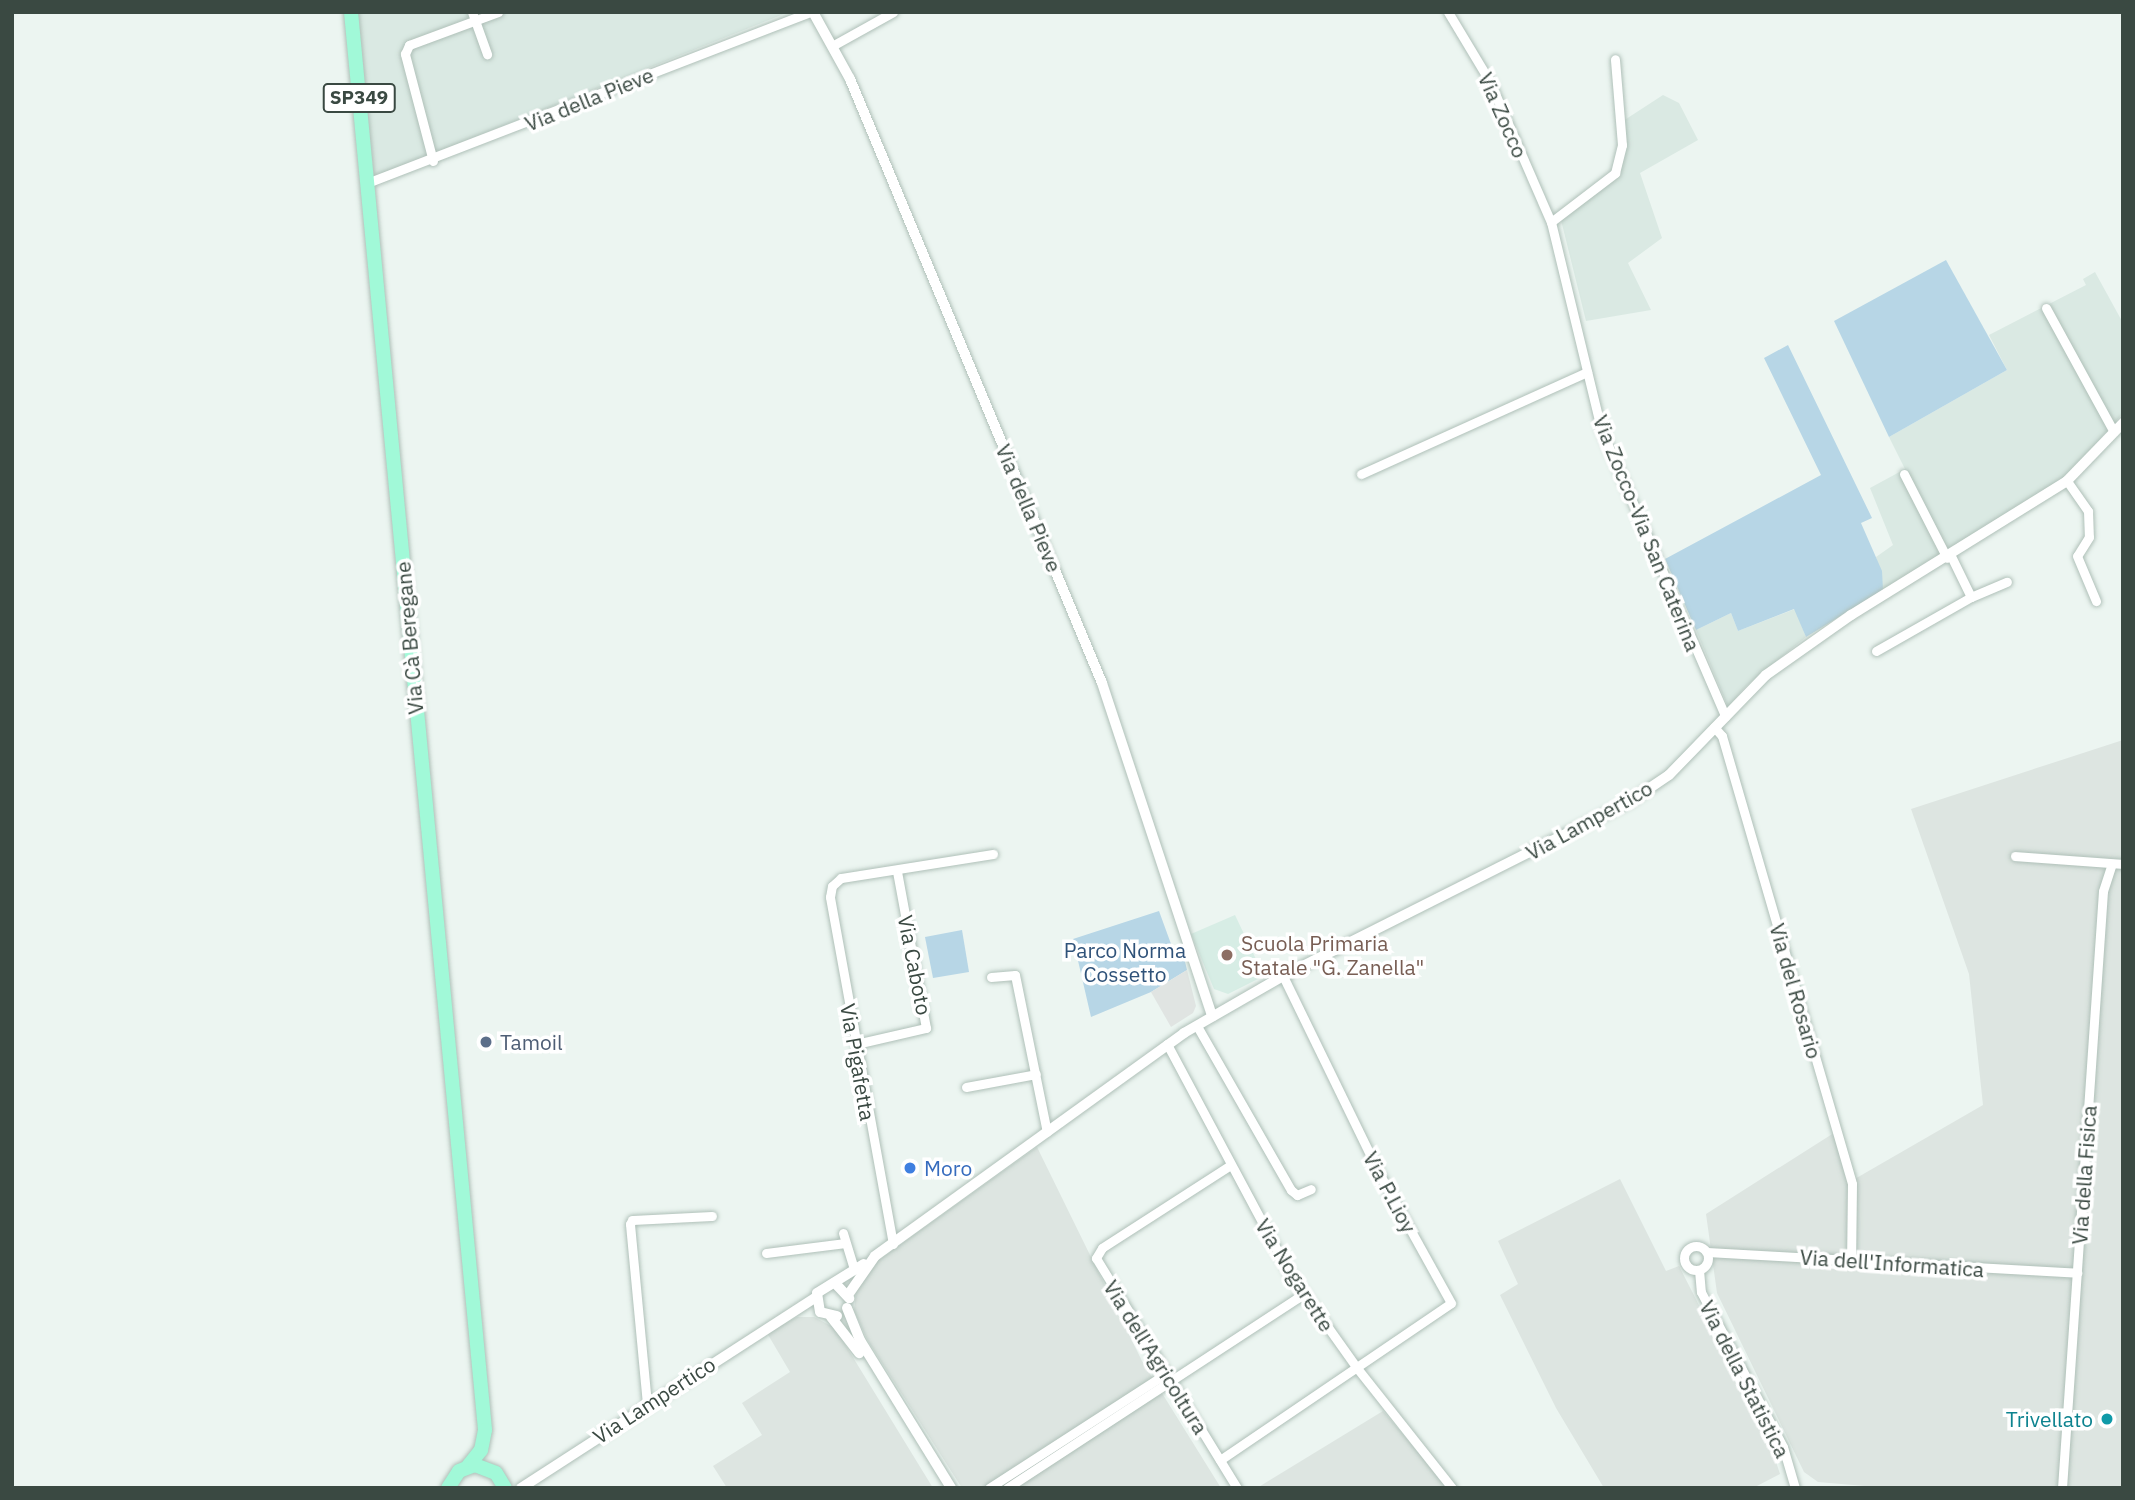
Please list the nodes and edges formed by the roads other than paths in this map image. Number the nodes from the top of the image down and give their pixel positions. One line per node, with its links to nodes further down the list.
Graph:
1 (351, 12): 11 (main road, SP349)
2 (498, 12): 6 (street)
3 (812, 12): 7 (street, Via della Pieve); 10 (street, Via della Pieve)
4 (893, 12): 7 (street)
5 (1448, 12): 12 (street, Via Zocco)
6 (473, 16): 8 (street); 10 (street)
7 (832, 46): 34 (street, Via della Pieve)
8 (487, 54)
9 (1615, 60): 12 (street)
10 (433, 161): 11 (street, Via della Pieve)
11 (368, 183): 63 (main road, Via Cà Beregane / SP349)
12 (1551, 222): 14 (street, Via Zocco-Via San Caterina)
13 (2046, 308): 16 (street)
14 (1587, 372): 17 (street); 25 (street, Via Zocco-Via San Caterina)
15 (2123, 424): 16 (street, Via Lampertico)
16 (2114, 432): 19 (street, Via Lampertico)
17 (1361, 474)
18 (1904, 474): 20 (street)
19 (2067, 481): 20 (street, Via Lampertico); 23 (street)
20 (1949, 557): 22 (street); 25 (street, Via Lampertico)
21 (2007, 582): 22 (street)
22 (1971, 597): 24 (street)
23 (2096, 601)
24 (1876, 651)
25 (1725, 716): 26 (street, Via Lampertico)
26 (1714, 727): 32 (street, Via Lampertico); 47 (street, Via del Rosario)
27 (993, 854): 31 (street)
28 (2015, 856): 29 (street)
29 (2112, 864): 30 (street); 51 (street, Via della Fisica)
30 (2123, 864)
31 (897, 872): 36 (street, Via Pigafetta); 36 (street, Via Caboto)
32 (1283, 976): 34 (street, Via Lampertico); 60 (street, Via P.Lioy)
33 (991, 977): 38 (street)
34 (1212, 1016): 35 (street, Via Lampertico)
35 (1197, 1026): 37 (street, Via Lampertico); 42 (street)
36 (856, 1044): 44 (street, Via Pigafetta)
37 (1167, 1044): 40 (street, Via Lampertico); 41 (street, Via Nogarette)
38 (1036, 1074): 39 (street); 40 (street)
39 (966, 1087)
40 (1047, 1132): 44 (street, Via Lampertico)
41 (1229, 1166): 53 (street, Via Nogarette); 61 (street, Via dell'Agricoltura)
42 (1311, 1189)
43 (712, 1216): 62 (street)
44 (893, 1244): 48 (street, Via Lampertico)
45 (1707, 1252): 47 (street, Via dell'Informatica); 50 (street, Via della Statistica); 50 (street, Via della Statistica)
46 (766, 1253): 49 (street)
47 (1851, 1261): 51 (street, Via dell'Informatica)
48 (867, 1263): 49 (street, Via Lampertico); 54 (street, Via Lampertico)
49 (854, 1269): 52 (street, Via Lampertico)
50 (1699, 1270): 75 (street, Via della Statistica)
51 (2077, 1273): 76 (street, Via della Fisica)
52 (835, 1283): 54 (street); 55 (street, Via Lampertico)
53 (1304, 1294): 60 (street, Via Nogarette); 61 (street)
54 (848, 1295): 56 (street, Via Lampertico)
55 (816, 1297): 57 (street); 58 (street, Via Lampertico)
56 (847, 1308): 59 (street); 70 (street)
57 (820, 1312): 58 (street, Via Lampertico); 59 (street, Via Lampertico)
58 (783, 1315): 62 (street, Via Lampertico)
59 (831, 1317): 69 (street)
60 (1357, 1368): 64 (street); 74 (street, Via Nogarette)
61 (1167, 1377): 64 (street, Via dell'Agricoltura); 71 (street); 72 (street)
62 (647, 1404): 67 (street, Via Lampertico)
63 (485, 1430): 65 (main road); 66 (main road, Via Cà Beregane)
64 (1220, 1460): 73 (street, Via dell'Agricoltura)
65 (467, 1467): 66 (main road); 68 (main road)
66 (501, 1480): 67 (street, Via Lampertico)
67 (523, 1487)
68 (448, 1488)
69 (942, 1488)
70 (951, 1488)
71 (989, 1488)
72 (1007, 1488)
73 (1237, 1488)
74 (1452, 1488)
75 (1795, 1488)
76 (2062, 1488)

